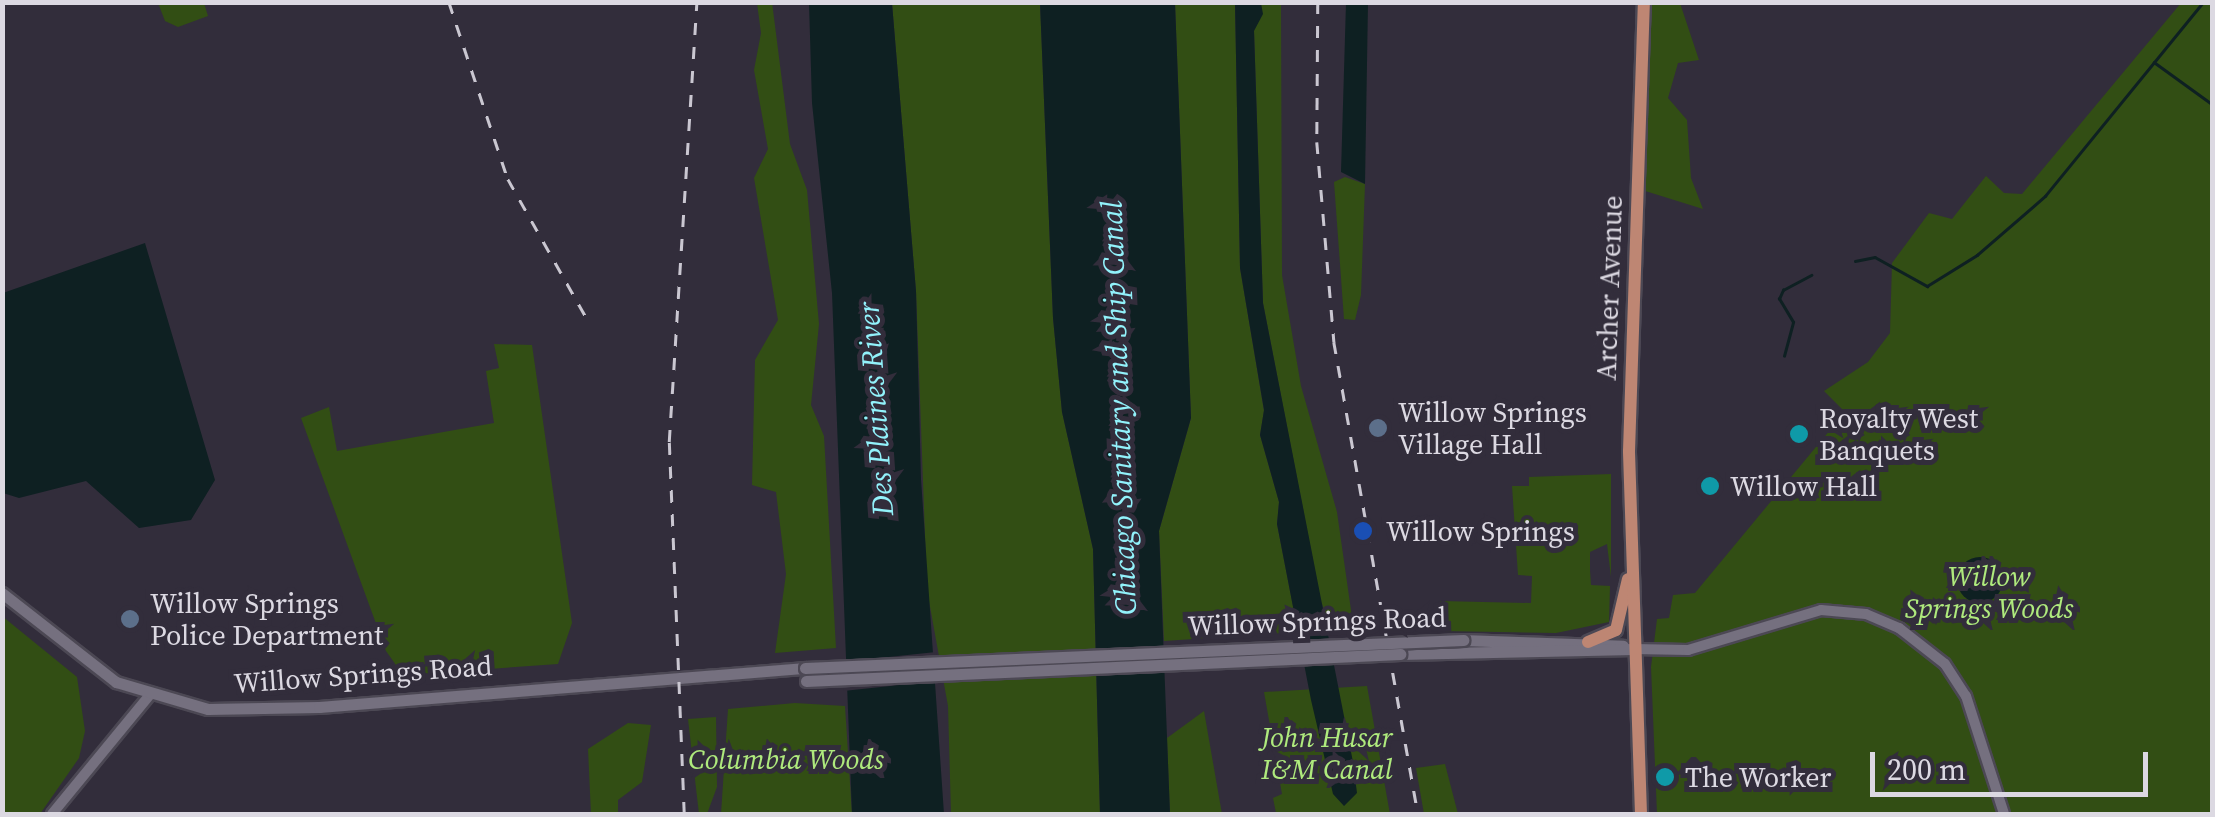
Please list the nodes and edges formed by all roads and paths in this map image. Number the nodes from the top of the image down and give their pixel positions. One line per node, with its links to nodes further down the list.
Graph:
1 (1644, 2): 2 (main road, Archer Avenue)
2 (1632, 567): 4 (main road); 6 (main road, Archer Avenue)
3 (2, 593): 7 (main road, Willow Springs Road)
4 (1588, 642): 5 (main road, Willow Springs Road); 6 (main road, Willow Springs Road)
5 (1463, 646): 6 (main road, Willow Springs Road); 7 (main road, Willow Springs Road, bridge)
6 (1634, 649): 9 (main road, Archer Avenue); 10 (street, Willow Springs Road)
7 (149, 696): 8 (street)
8 (52, 814)
9 (1641, 814)
10 (2004, 814)

